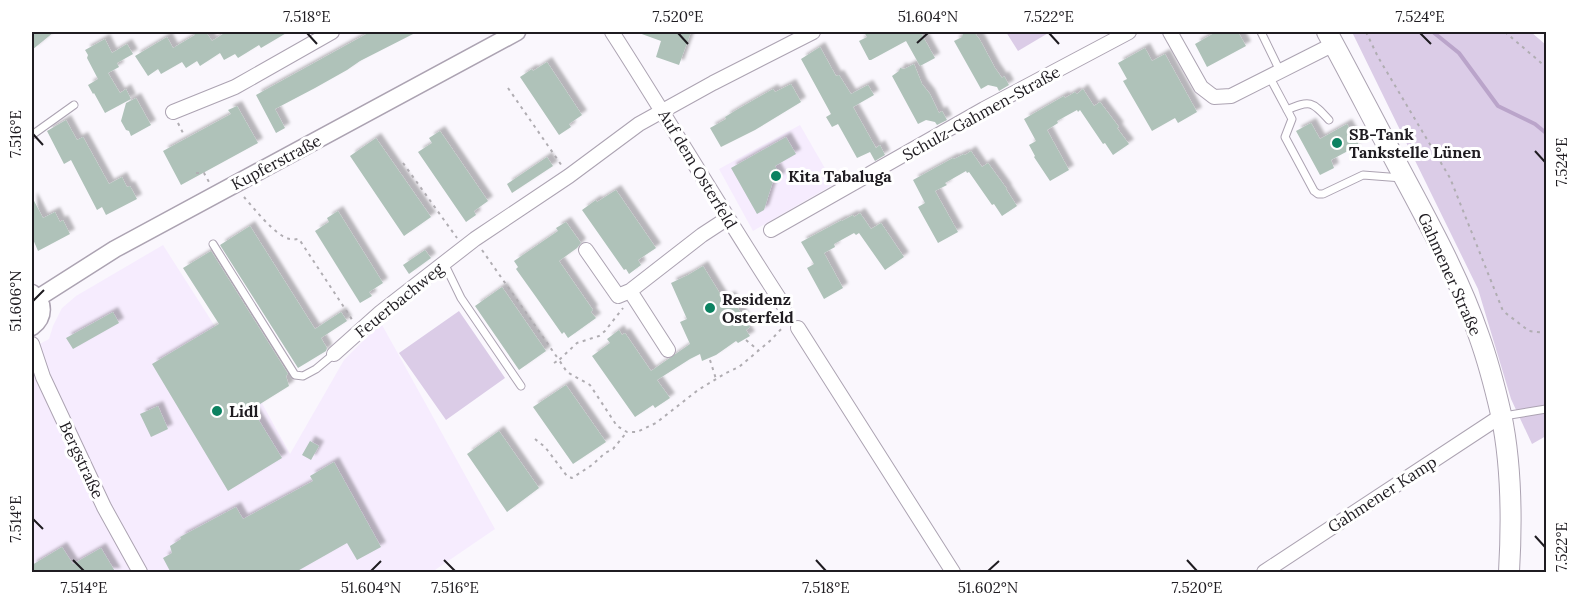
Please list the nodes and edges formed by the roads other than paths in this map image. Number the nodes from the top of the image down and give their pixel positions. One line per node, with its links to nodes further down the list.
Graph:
1 (332, 32): 13 (street)
2 (517, 32): 23 (street, Kupferstraße)
3 (612, 32): 14 (street, Auf dem Osterfeld)
4 (813, 32): 8 (street)
5 (1129, 32): 19 (street, Schulz-Gahmen-Straße)
6 (1170, 32): 10 (street)
7 (1261, 32): 10 (lane)
8 (793, 37): 14 (street)
9 (1331, 38): 10 (street); 17 (main road, Gahmener Straße)
10 (1275, 73): 12 (lane)
11 (74, 105): 16 (lane)
12 (1287, 110): 15 (lane); 17 (lane)
13 (173, 112)
14 (664, 112): 18 (street, Auf dem Osterfeld); 22 (street, Feuerbachweg)
15 (1329, 120)
16 (32, 135)
17 (1404, 178): 33 (main road, Gahmener Straße)
18 (728, 218): 24 (street); 25 (street, Auf dem Osterfeld)
19 (771, 230)
20 (213, 244): 30 (lane)
21 (586, 250): 24 (street)
22 (444, 263): 30 (street, Feuerbachweg); 31 (lane)
23 (35, 295): 26 (street)
24 (632, 295): 29 (street)
25 (784, 306)
26 (32, 327)
27 (791, 327): 35 (street)
28 (32, 344): 34 (street, Bergstraße)
29 (668, 350)
30 (334, 354)
31 (521, 386)
32 (1546, 409): 33 (lane)
33 (1501, 417): 36 (street, Gahmener Kamp); 37 (main road, Gahmener Straße)
34 (140, 573)
35 (953, 573)
36 (1264, 573)
37 (1509, 573)

